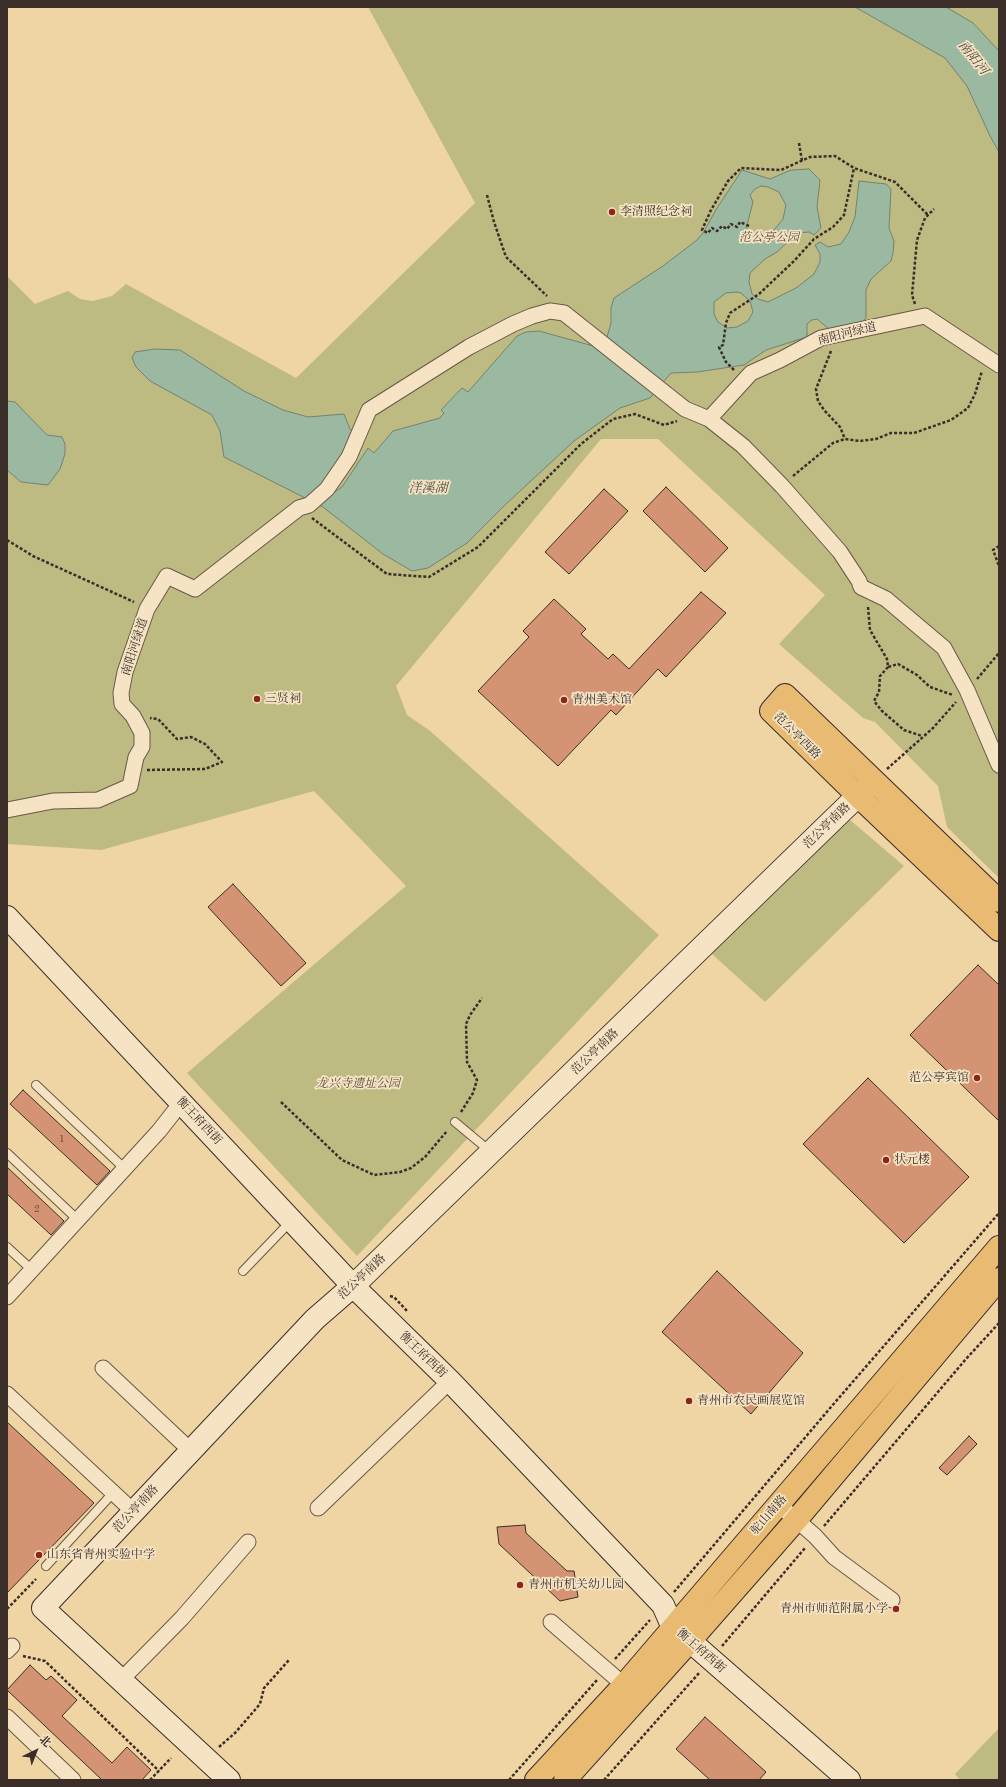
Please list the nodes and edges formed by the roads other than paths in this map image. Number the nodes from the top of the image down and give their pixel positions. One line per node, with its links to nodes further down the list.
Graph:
1 (994, 362): 2 (street, 南阳河绿道)
2 (697, 414): 3 (street); 6 (street, 南阳河绿道)
3 (999, 765)
4 (873, 781): 5 (street, 范公亭南路); 5 (main road, 范公亭西路); 7 (main road, 范公亭西路)
5 (858, 796): 9 (main road, 范公亭西路); 13 (street, 范公亭南路)
6 (7, 810)
7 (999, 901)
8 (7, 917): 11 (street, 衡王府西街)
9 (999, 930)
10 (36, 1086): 15 (lane)
11 (181, 1103): 15 (street); 17 (street, 衡王府西街)
12 (455, 1122): 13 (lane)
13 (491, 1152): 23 (street, 范公亭南路)
14 (7, 1154): 16 (lane)
15 (125, 1169): 16 (street)
16 (78, 1220): 20 (street)
17 (292, 1220): 21 (lane); 23 (street, 衡王府西街)
18 (999, 1246): 30 (main road, 驼山南路)
19 (7, 1247): 20 (lane)
20 (32, 1270): 24 (street)
21 (243, 1271)
22 (999, 1279): 33 (main road, 驼山南路)
23 (353, 1286): 26 (street, 衡王府西街); 28 (street, 范公亭南路)
24 (7, 1297)
25 (103, 1368): 28 (street)
26 (450, 1381): 31 (street); 38 (street, 衡王府西街)
27 (7, 1394): 29 (street)
28 (191, 1451): 32 (street, 范公亭南路)
29 (113, 1493): 32 (street); 35 (lane)
30 (778, 1504): 33 (street); 38 (main road, 驼山南路)
31 (318, 1508)
32 (134, 1512): 40 (street, 范公亭南路)
33 (797, 1519): 36 (street); 39 (main road, 驼山南路)
34 (248, 1542): 40 (street)
35 (46, 1566)
36 (892, 1600)
37 (551, 1622): 41 (street)
38 (674, 1628): 39 (street, 衡王府西街); 41 (main road, 驼山南路)
39 (690, 1641): 46 (main road, 驼山南路); 47 (street, 衡王府西街)
40 (121, 1680): 44 (street, 范公亭南路)
41 (624, 1685): 45 (main road, 驼山南路)
42 (7, 1717): 43 (street)
43 (73, 1780)
44 (229, 1780)
45 (536, 1780)
46 (565, 1780)
47 (849, 1780)

